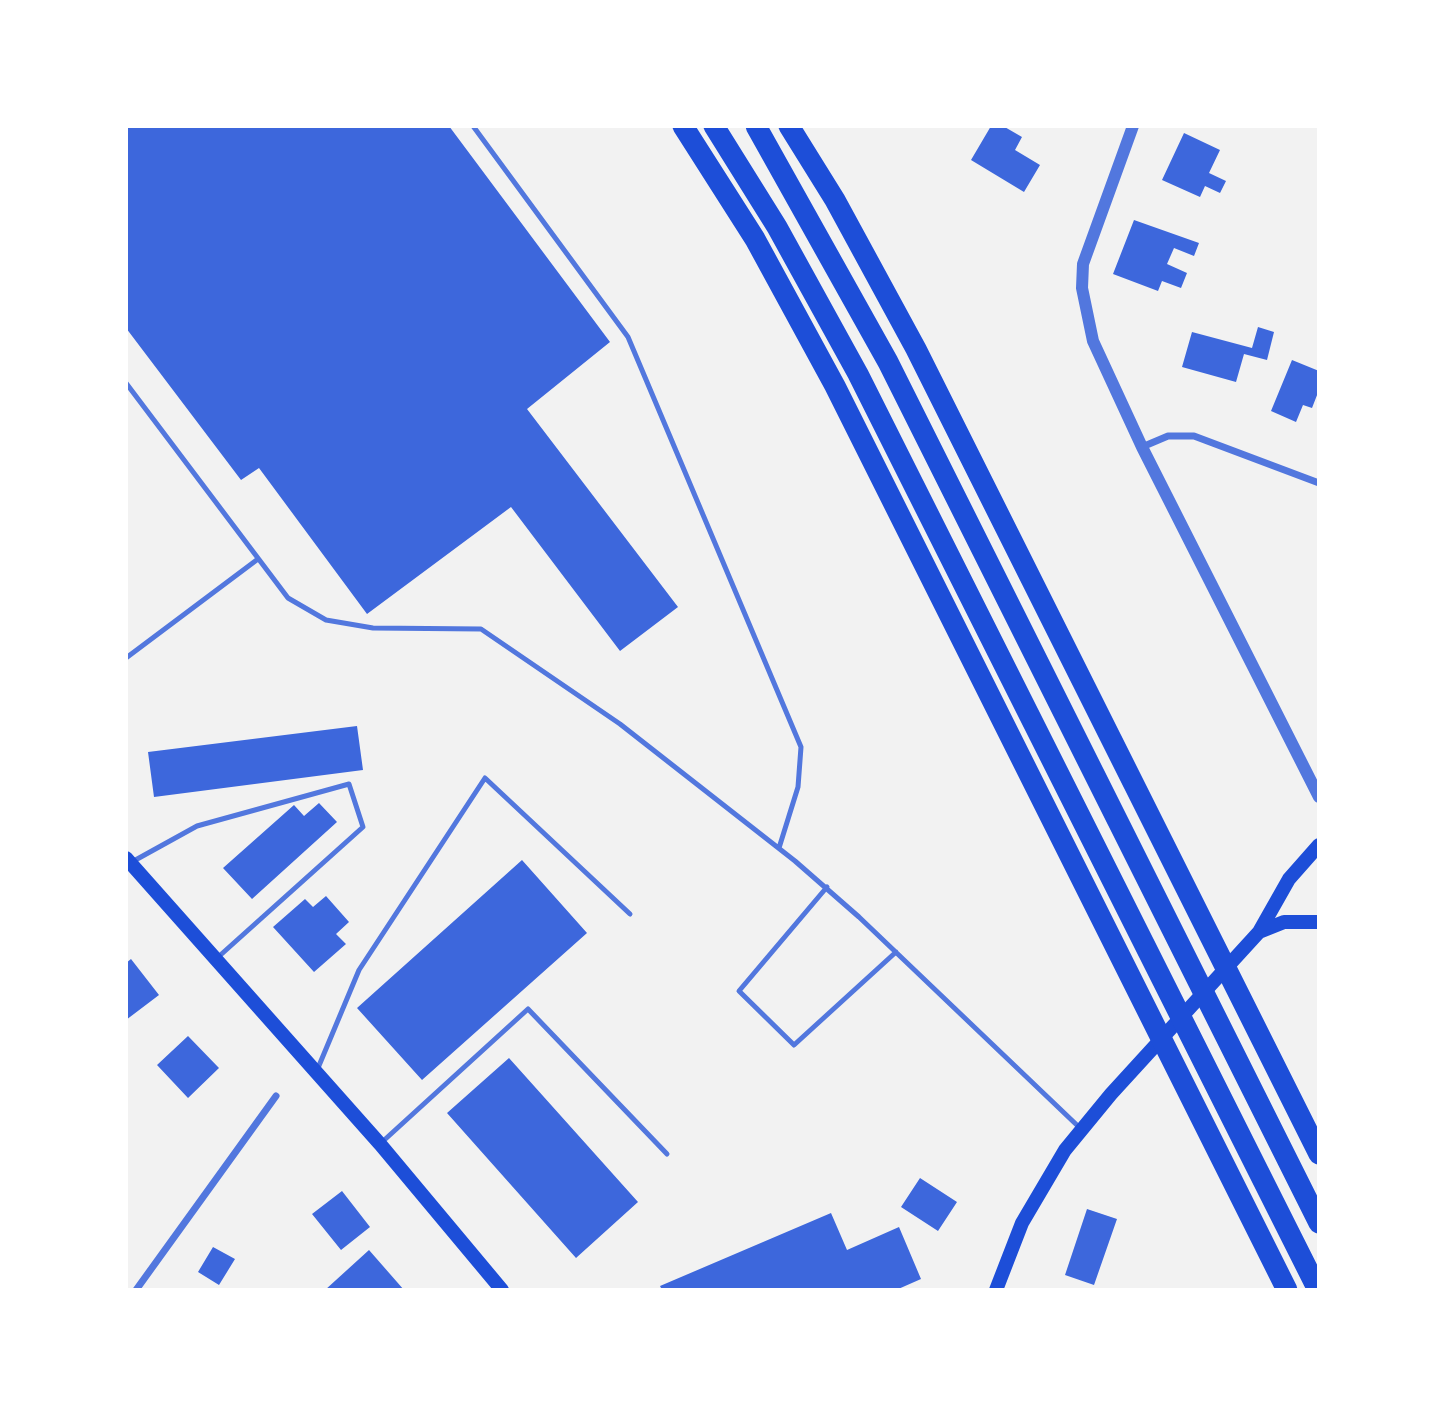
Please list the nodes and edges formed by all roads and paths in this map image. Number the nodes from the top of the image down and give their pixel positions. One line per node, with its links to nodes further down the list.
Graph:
1 (473, 126): 14 (lane)
2 (683, 126): 32 (highway)
3 (714, 126): 33 (highway)
4 (756, 126): 28 (highway)
5 (789, 126): 27 (highway)
6 (1133, 126): 8 (street)
7 (126, 383): 10 (lane)
8 (1142, 447): 9 (street); 12 (street)
9 (1319, 483)
10 (258, 559): 11 (lane); 14 (lane)
11 (126, 658)
12 (1319, 797)
13 (1319, 845): 19 (main road)
14 (779, 848): 16 (lane)
15 (128, 860): 21 (main road); 21 (lane)
16 (827, 887): 20 (lane); 20 (lane)
17 (630, 914): 22 (lane)
18 (1319, 922): 19 (main road)
19 (1259, 932): 24 (main road)
20 (896, 952): 24 (lane)
21 (216, 959): 22 (main road)
22 (316, 1071): 25 (main road)
23 (276, 1096): 29 (street)
24 (1081, 1129): 31 (main road)
25 (380, 1144): 26 (lane); 30 (main road)
26 (667, 1154)
27 (1319, 1154)
28 (1319, 1223)
29 (136, 1290)
30 (502, 1290)
31 (996, 1290)
32 (1287, 1290)
33 (1318, 1290)

